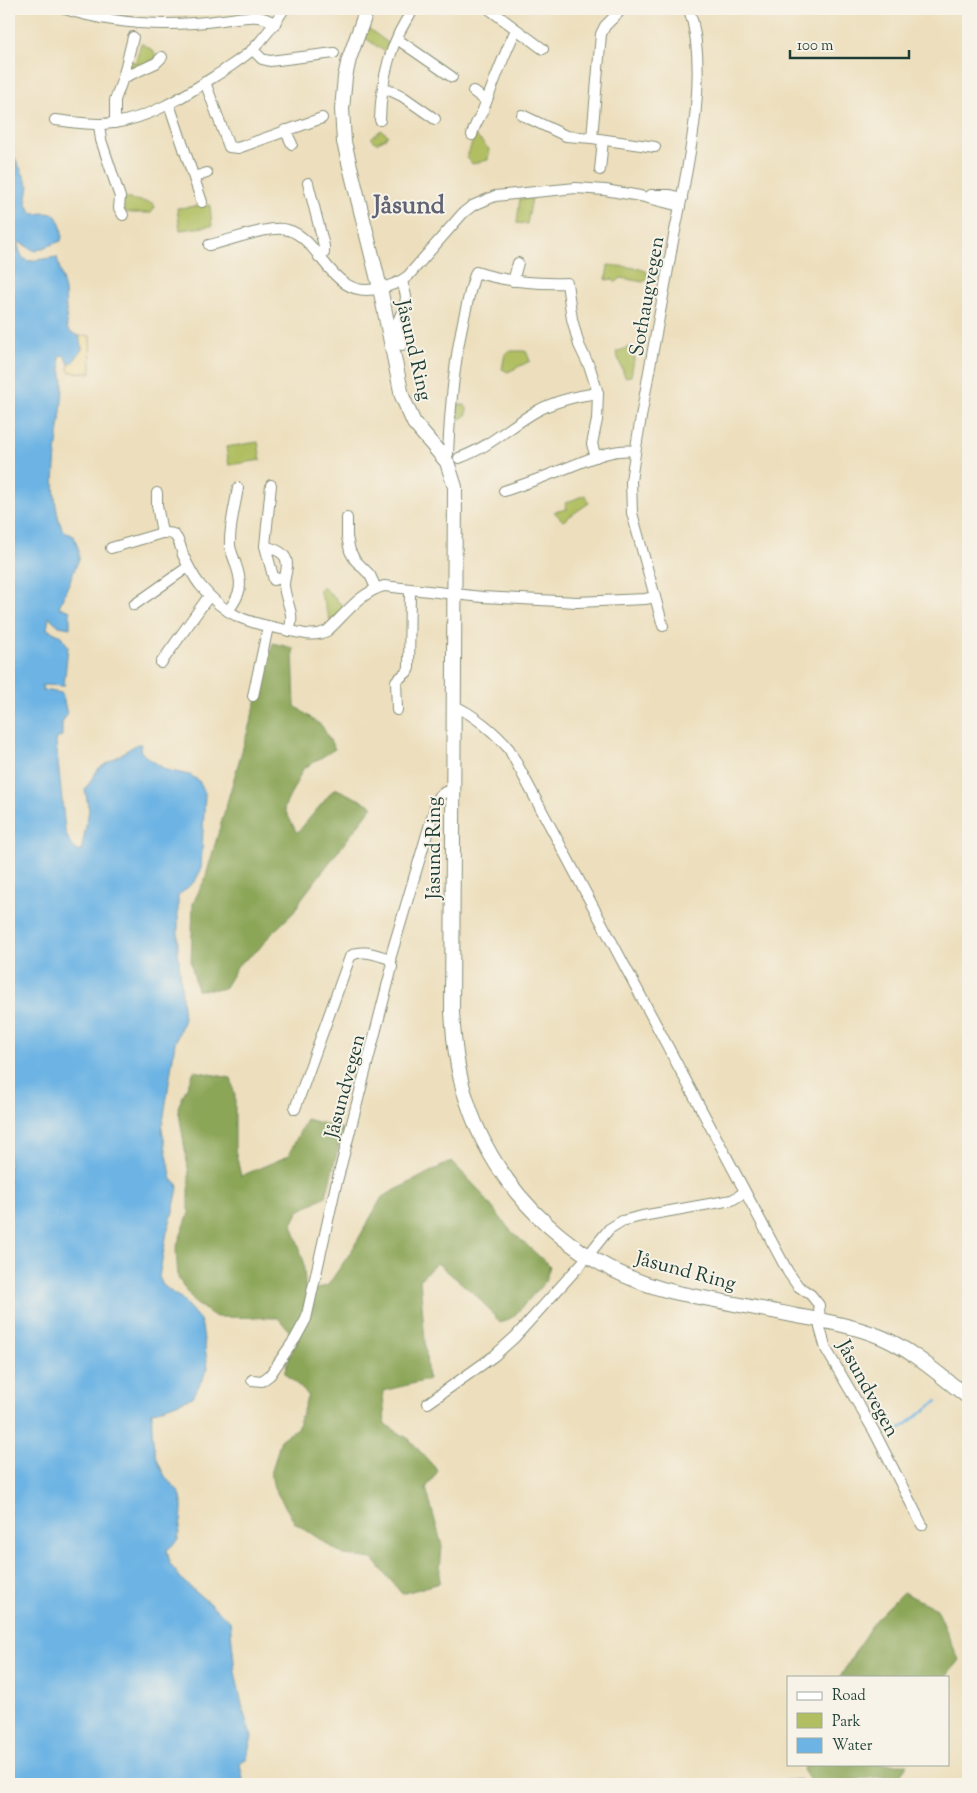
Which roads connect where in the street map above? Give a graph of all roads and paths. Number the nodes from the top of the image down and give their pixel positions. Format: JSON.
{"nodes":[{"id":1,"x":66,"y":9,"type":"edge"},
{"id":2,"x":284,"y":9,"type":"edge"},
{"id":3,"x":367,"y":9,"type":"edge"},
{"id":4,"x":414,"y":9,"type":"edge"},
{"id":5,"x":489,"y":9,"type":"edge"},
{"id":6,"x":622,"y":9,"type":"edge"},
{"id":7,"x":689,"y":9,"type":"edge"},
{"id":8,"x":79,"y":11,"type":"edge"},
{"id":9,"x":275,"y":24,"type":"junction"},
{"id":10,"x":516,"y":30,"type":"junction"},
{"id":11,"x":133,"y":37,"type":"dead end"},
{"id":12,"x":397,"y":39,"type":"junction"},
{"id":13,"x":543,"y":49,"type":"dead end"},
{"id":14,"x":252,"y":50,"type":"junction"},
{"id":15,"x":334,"y":52,"type":"dead end"},
{"id":16,"x":162,"y":57,"type":"dead end"},
{"id":17,"x":452,"y":77,"type":"dead end"},
{"id":18,"x":123,"y":78,"type":"junction"},
{"id":19,"x":205,"y":82,"type":"junction"},
{"id":20,"x":383,"y":87,"type":"junction"},
{"id":21,"x":473,"y":91,"type":"dead end"},
{"id":22,"x":486,"y":102,"type":"junction"},
{"id":23,"x":169,"y":104,"type":"junction"},
{"id":24,"x":522,"y":115,"type":"dead end"},
{"id":25,"x":322,"y":118,"type":"dead end"},
{"id":26,"x":435,"y":118,"type":"dead end"},
{"id":27,"x":55,"y":120,"type":"dead end"},
{"id":28,"x":380,"y":120,"type":"dead end"},
{"id":29,"x":115,"y":123,"type":"junction"},
{"id":30,"x":99,"y":125,"type":"junction"},
{"id":31,"x":285,"y":130,"type":"junction"},
{"id":32,"x":472,"y":135,"type":"dead end"},
{"id":33,"x":592,"y":138,"type":"junction"},
{"id":34,"x":603,"y":140,"type":"junction"},
{"id":35,"x":292,"y":144,"type":"dead end"},
{"id":36,"x":655,"y":148,"type":"dead end"},
{"id":37,"x":600,"y":170,"type":"dead end"},
{"id":38,"x":207,"y":173,"type":"dead end"},
{"id":39,"x":194,"y":177,"type":"junction"},
{"id":40,"x":308,"y":183,"type":"dead end"},
{"id":41,"x":202,"y":202,"type":"dead end"},
{"id":42,"x":681,"y":202,"type":"junction"},
{"id":43,"x":123,"y":215,"type":"dead end"},
{"id":44,"x":209,"y":245,"type":"dead end"},
{"id":45,"x":319,"y":257,"type":"junction"},
{"id":46,"x":518,"y":263,"type":"dead end"},
{"id":47,"x":402,"y":281,"type":"junction"},
{"id":48,"x":513,"y":281,"type":"junction"},
{"id":49,"x":380,"y":288,"type":"junction"},
{"id":50,"x":402,"y":345,"type":"dead end"},
{"id":51,"x":598,"y":393,"type":"junction"},
{"id":52,"x":635,"y":452,"type":"junction"},
{"id":53,"x":596,"y":457,"type":"junction"},
{"id":54,"x":444,"y":458,"type":"junction"},
{"id":55,"x":459,"y":458,"type":"dead end"},
{"id":56,"x":271,"y":485,"type":"dead end"},
{"id":57,"x":238,"y":488,"type":"dead end"},
{"id":58,"x":504,"y":491,"type":"dead end"},
{"id":59,"x":157,"y":493,"type":"dead end"},
{"id":60,"x":347,"y":518,"type":"dead end"},
{"id":61,"x":162,"y":533,"type":"junction"},
{"id":62,"x":265,"y":546,"type":"junction"},
{"id":63,"x":111,"y":548,"type":"dead end"},
{"id":64,"x":188,"y":567,"type":"junction"},
{"id":65,"x":285,"y":577,"type":"junction"},
{"id":66,"x":376,"y":588,"type":"junction"},
{"id":67,"x":410,"y":590,"type":"junction"},
{"id":68,"x":654,"y":592,"type":"junction"},
{"id":69,"x":455,"y":594,"type":"junction"},
{"id":70,"x":209,"y":596,"type":"junction"},
{"id":71,"x":134,"y":605,"type":"dead end"},
{"id":72,"x":228,"y":611,"type":"junction"},
{"id":73,"x":664,"y":626,"type":"dead end"},
{"id":74,"x":268,"y":627,"type":"junction"},
{"id":75,"x":289,"y":631,"type":"junction"},
{"id":76,"x":161,"y":663,"type":"dead end"},
{"id":77,"x":253,"y":696,"type":"dead end"},
{"id":78,"x":454,"y":706,"type":"junction"},
{"id":79,"x":397,"y":710,"type":"dead end"},
{"id":80,"x":454,"y":792,"type":"junction"},
{"id":81,"x":390,"y":959,"type":"junction"},
{"id":82,"x":295,"y":1109,"type":"dead end"},
{"id":83,"x":745,"y":1192,"type":"junction"},
{"id":84,"x":587,"y":1256,"type":"junction"},
{"id":85,"x":819,"y":1320,"type":"junction"},
{"id":86,"x":252,"y":1380,"type":"dead end"},
{"id":87,"x":968,"y":1397,"type":"edge"},
{"id":88,"x":428,"y":1403,"type":"dead end"},
{"id":89,"x":922,"y":1525,"type":"dead end"}],
"edges":[{"from":1,"to":8,"type":"street"},
{"from":2,"to":9,"type":"street"},
{"from":3,"to":49,"type":"main road","name":"Jåsund Ring"},
{"from":4,"to":12,"type":"street"},
{"from":5,"to":10,"type":"street"},
{"from":6,"to":33,"type":"street"},
{"from":7,"to":42,"type":"street","name":"Sothaugvegen"},
{"from":8,"to":9,"type":"street"},
{"from":9,"to":14,"type":"street"},
{"from":10,"to":13,"type":"street"},
{"from":10,"to":22,"type":"street"},
{"from":11,"to":18,"type":"street"},
{"from":12,"to":17,"type":"street"},
{"from":12,"to":20,"type":"street"},
{"from":14,"to":15,"type":"street"},
{"from":14,"to":19,"type":"street"},
{"from":16,"to":18,"type":"street"},
{"from":18,"to":29,"type":"street"},
{"from":19,"to":23,"type":"street"},
{"from":19,"to":31,"type":"street"},
{"from":20,"to":26,"type":"street"},
{"from":20,"to":28,"type":"street"},
{"from":21,"to":22,"type":"street"},
{"from":22,"to":32,"type":"street"},
{"from":23,"to":29,"type":"street"},
{"from":23,"to":39,"type":"street"},
{"from":24,"to":33,"type":"street"},
{"from":25,"to":31,"type":"street"},
{"from":27,"to":30,"type":"street"},
{"from":29,"to":30,"type":"street"},
{"from":30,"to":43,"type":"street"},
{"from":31,"to":35,"type":"street"},
{"from":33,"to":34,"type":"street"},
{"from":34,"to":36,"type":"street"},
{"from":34,"to":37,"type":"street"},
{"from":38,"to":39,"type":"street"},
{"from":39,"to":41,"type":"street"},
{"from":40,"to":45,"type":"street"},
{"from":42,"to":47,"type":"street"},
{"from":42,"to":52,"type":"street","name":"Sothaugvegen"},
{"from":44,"to":45,"type":"street"},
{"from":45,"to":49,"type":"street"},
{"from":46,"to":48,"type":"street"},
{"from":47,"to":49,"type":"street"},
{"from":47,"to":50,"type":"street"},
{"from":48,"to":51,"type":"street"},
{"from":48,"to":54,"type":"street"},
{"from":49,"to":54,"type":"main road","name":"Jåsund Ring"},
{"from":51,"to":53,"type":"street"},
{"from":51,"to":55,"type":"street"},
{"from":52,"to":53,"type":"street"},
{"from":52,"to":68,"type":"street","name":"Sothaugvegen"},
{"from":53,"to":58,"type":"street"},
{"from":54,"to":69,"type":"main road","name":"Jåsund Ring"},
{"from":56,"to":62,"type":"street"},
{"from":57,"to":72,"type":"street"},
{"from":59,"to":61,"type":"street"},
{"from":60,"to":66,"type":"street"},
{"from":61,"to":63,"type":"street"},
{"from":61,"to":64,"type":"street"},
{"from":62,"to":65,"type":"street"},
{"from":62,"to":65,"type":"street"},
{"from":64,"to":70,"type":"street"},
{"from":64,"to":71,"type":"street"},
{"from":65,"to":75,"type":"street"},
{"from":66,"to":67,"type":"street"},
{"from":66,"to":75,"type":"street"},
{"from":67,"to":69,"type":"street"},
{"from":67,"to":79,"type":"street"},
{"from":68,"to":69,"type":"street"},
{"from":68,"to":73,"type":"street","name":"Sothaugvegen"},
{"from":69,"to":78,"type":"main road","name":"Jåsund Ring"},
{"from":70,"to":72,"type":"street"},
{"from":70,"to":76,"type":"street"},
{"from":72,"to":74,"type":"street"},
{"from":74,"to":75,"type":"street"},
{"from":74,"to":77,"type":"street"},
{"from":78,"to":80,"type":"main road","name":"Jåsund Ring"},
{"from":78,"to":83,"type":"street","name":"Jåsundvegen"},
{"from":80,"to":81,"type":"street","name":"Jåsundvegen"},
{"from":80,"to":84,"type":"main road","name":"Jåsund Ring"},
{"from":81,"to":82,"type":"street"},
{"from":81,"to":86,"type":"street","name":"Jåsundvegen"},
{"from":83,"to":84,"type":"street"},
{"from":83,"to":85,"type":"street","name":"Jåsundvegen"},
{"from":84,"to":85,"type":"main road","name":"Jåsund Ring"},
{"from":84,"to":88,"type":"street"},
{"from":85,"to":87,"type":"main road","name":"Jåsund Ring"},
{"from":85,"to":89,"type":"street","name":"Jåsundvegen"}]}
